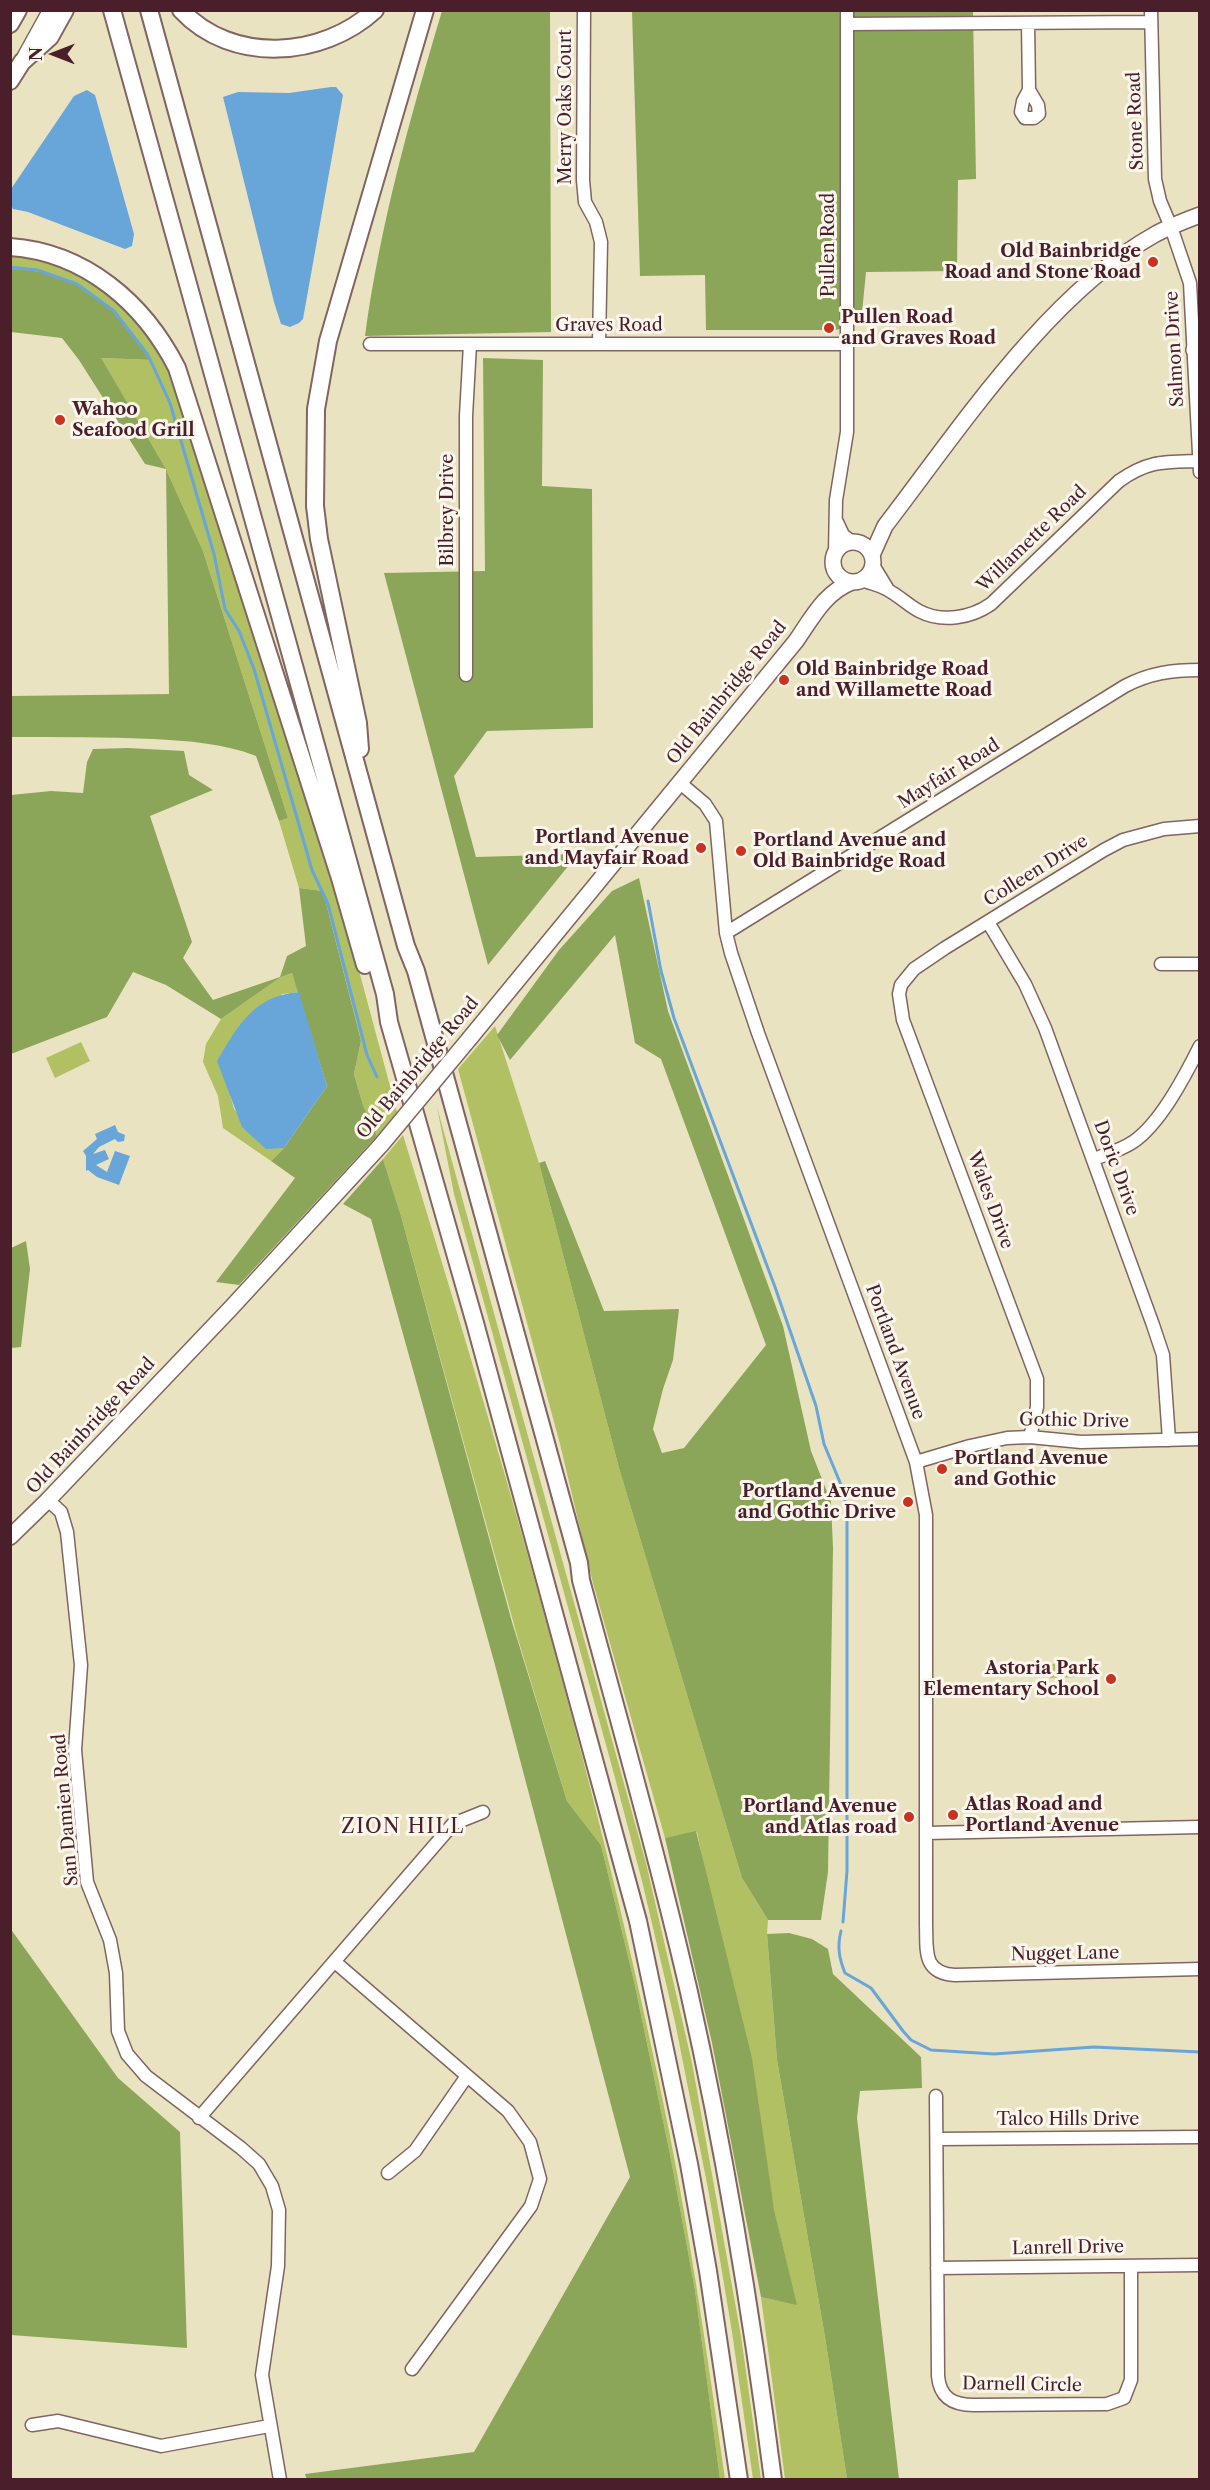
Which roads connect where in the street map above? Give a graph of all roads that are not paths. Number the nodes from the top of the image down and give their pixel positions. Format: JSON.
{"nodes":[{"id":1,"x":18,"y":10,"type":"edge"},
{"id":2,"x":51,"y":10,"type":"edge"},
{"id":3,"x":65,"y":10,"type":"edge"},
{"id":4,"x":112,"y":10,"type":"edge"},
{"id":5,"x":149,"y":10,"type":"edge"},
{"id":6,"x":181,"y":10,"type":"edge"},
{"id":7,"x":375,"y":10,"type":"edge"},
{"id":8,"x":425,"y":10,"type":"edge"},
{"id":9,"x":584,"y":10,"type":"edge"},
{"id":10,"x":847,"y":10,"type":"edge"},
{"id":11,"x":1151,"y":16,"type":"edge"},
{"id":12,"x":1028,"y":23,"type":"junction"},
{"id":13,"x":10,"y":24,"type":"edge"},
{"id":14,"x":847,"y":24,"type":"junction"},
{"id":15,"x":22,"y":62,"type":"junction"},
{"id":16,"x":10,"y":81,"type":"edge"},
{"id":17,"x":1029,"y":90,"type":"dead end"},
{"id":18,"x":1200,"y":215,"type":"edge"},
{"id":19,"x":1171,"y":227,"type":"junction"},
{"id":20,"x":10,"y":247,"type":"edge"},
{"id":21,"x":1200,"y":332,"type":"edge"},
{"id":22,"x":370,"y":344,"type":"dead end"},
{"id":23,"x":470,"y":344,"type":"junction"},
{"id":24,"x":599,"y":344,"type":"junction"},
{"id":25,"x":847,"y":344,"type":"junction"},
{"id":26,"x":1194,"y":350,"type":"junction"},
{"id":27,"x":1199,"y":461,"type":"edge"},
{"id":28,"x":1200,"y":472,"type":"edge"},
{"id":29,"x":835,"y":515,"type":"junction"},
{"id":30,"x":885,"y":526,"type":"junction"},
{"id":31,"x":855,"y":542,"type":"junction"},
{"id":32,"x":835,"y":553,"type":"junction"},
{"id":33,"x":872,"y":560,"type":"junction"},
{"id":34,"x":836,"y":572,"type":"junction"},
{"id":35,"x":856,"y":581,"type":"junction"},
{"id":36,"x":888,"y":589,"type":"junction"},
{"id":37,"x":826,"y":598,"type":"junction"},
{"id":38,"x":1200,"y":670,"type":"edge"},
{"id":39,"x":466,"y":675,"type":"dead end"},
{"id":40,"x":361,"y":780,"type":"junction"},
{"id":41,"x":679,"y":782,"type":"junction"},
{"id":42,"x":1200,"y":826,"type":"edge"},
{"id":43,"x":988,"y":922,"type":"junction"},
{"id":44,"x":726,"y":933,"type":"junction"},
{"id":45,"x":1161,"y":964,"type":"dead end"},
{"id":46,"x":1200,"y":964,"type":"edge"},
{"id":47,"x":905,"y":978,"type":"joint"},
{"id":48,"x":389,"y":1022,"type":"junction"},
{"id":49,"x":1200,"y":1047,"type":"edge"},
{"id":50,"x":1094,"y":1159,"type":"junction"},
{"id":51,"x":1030,"y":1437,"type":"junction"},
{"id":52,"x":1200,"y":1439,"type":"edge"},
{"id":53,"x":1169,"y":1440,"type":"junction"},
{"id":54,"x":916,"y":1462,"type":"junction"},
{"id":55,"x":48,"y":1500,"type":"junction"},
{"id":56,"x":10,"y":1537,"type":"edge"},
{"id":57,"x":483,"y":1812,"type":"dead end"},
{"id":58,"x":1200,"y":1827,"type":"edge"},
{"id":59,"x":926,"y":1833,"type":"junction"},
{"id":60,"x":335,"y":1962,"type":"junction"},
{"id":61,"x":933,"y":1969,"type":"joint"},
{"id":62,"x":1200,"y":1969,"type":"edge"},
{"id":63,"x":467,"y":2076,"type":"junction"},
{"id":64,"x":936,"y":2096,"type":"dead end"},
{"id":65,"x":199,"y":2118,"type":"junction"},
{"id":66,"x":1200,"y":2137,"type":"edge"},
{"id":67,"x":936,"y":2139,"type":"junction"},
{"id":68,"x":388,"y":2173,"type":"dead end"},
{"id":69,"x":1200,"y":2265,"type":"edge"},
{"id":70,"x":1131,"y":2266,"type":"junction"},
{"id":71,"x":937,"y":2268,"type":"junction"},
{"id":72,"x":412,"y":2368,"type":"dead end"},
{"id":73,"x":32,"y":2425,"type":"dead end"},
{"id":74,"x":269,"y":2426,"type":"junction"},
{"id":75,"x":280,"y":2480,"type":"edge"},
{"id":76,"x":739,"y":2480,"type":"edge"},
{"id":77,"x":773,"y":2480,"type":"edge"}],
"edges":[{"from":1,"to":13,"type":"highway"},
{"from":2,"to":15,"type":"main road"},
{"from":3,"to":15,"type":"highway"},
{"from":4,"to":48,"type":"highway"},
{"from":5,"to":40,"type":"highway"},
{"from":6,"to":7,"type":"highway"},
{"from":8,"to":40,"type":"highway"},
{"from":9,"to":24,"type":"street","name":"Merry Oaks Court"},
{"from":10,"to":14,"type":"street","name":"Pullen Road"},
{"from":11,"to":12,"type":"street"},
{"from":11,"to":19,"type":"street","name":"Stone Road"},
{"from":12,"to":14,"type":"street"},
{"from":12,"to":17,"type":"street"},
{"from":14,"to":25,"type":"street","name":"Pullen Road"},
{"from":15,"to":16,"type":"highway"},
{"from":18,"to":19,"type":"main road"},
{"from":19,"to":26,"type":"street","name":"Salmon Drive"},
{"from":19,"to":30,"type":"main road"},
{"from":20,"to":48,"type":"highway"},
{"from":21,"to":26,"type":"main road"},
{"from":22,"to":23,"type":"street","name":"Graves Road"},
{"from":23,"to":24,"type":"street","name":"Graves Road"},
{"from":23,"to":39,"type":"street","name":"Bilbrey Drive"},
{"from":24,"to":25,"type":"street","name":"Graves Road"},
{"from":25,"to":29,"type":"street","name":"Pullen Road"},
{"from":26,"to":27,"type":"street","name":"Salmon Drive"},
{"from":27,"to":28,"type":"street","name":"Salmon Drive"},
{"from":27,"to":36,"type":"street","name":"Willamette Road"},
{"from":29,"to":31,"type":"street"},
{"from":29,"to":32,"type":"street","name":"Pullen Road"},
{"from":30,"to":31,"type":"main road"},
{"from":30,"to":33,"type":"main road"},
{"from":31,"to":32,"type":"main road"},
{"from":31,"to":33,"type":"main road"},
{"from":32,"to":34,"type":"main road"},
{"from":33,"to":35,"type":"main road"},
{"from":33,"to":36,"type":"street","name":"Willamette Road"},
{"from":34,"to":35,"type":"main road"},
{"from":34,"to":37,"type":"main road","name":"Old Bainbridge Road"},
{"from":35,"to":36,"type":"street","name":"Willamette Road"},
{"from":35,"to":37,"type":"main road","name":"Old Bainbridge Road"},
{"from":37,"to":41,"type":"main road","name":"Old Bainbridge Road"},
{"from":38,"to":44,"type":"street","name":"Mayfair Road"},
{"from":40,"to":77,"type":"highway"},
{"from":41,"to":44,"type":"street","name":"Portland Avenue"},
{"from":41,"to":55,"type":"main road","name":"Old Bainbridge Road","bridge":true},
{"from":42,"to":43,"type":"street","name":"Colleen Drive"},
{"from":43,"to":47,"type":"street","name":"Colleen Drive"},
{"from":43,"to":50,"type":"street","name":"Doric Drive"},
{"from":44,"to":54,"type":"street","name":"Portland Avenue"},
{"from":45,"to":46,"type":"street"},
{"from":47,"to":51,"type":"street","name":"Wales Drive"},
{"from":48,"to":76,"type":"highway"},
{"from":49,"to":50,"type":"street"},
{"from":50,"to":53,"type":"street","name":"Doric Drive"},
{"from":51,"to":53,"type":"street","name":"Gothic Drive"},
{"from":51,"to":54,"type":"street","name":"Gothic Drive"},
{"from":52,"to":53,"type":"street","name":"Gothic Drive"},
{"from":54,"to":59,"type":"street","name":"Portland Avenue"},
{"from":55,"to":56,"type":"main road","name":"Old Bainbridge Road"},
{"from":55,"to":65,"type":"street","name":"San Damien Road"},
{"from":57,"to":60,"type":"street"},
{"from":58,"to":59,"type":"street"},
{"from":59,"to":61,"type":"street","name":"Portland Avenue"},
{"from":60,"to":63,"type":"street"},
{"from":60,"to":65,"type":"street"},
{"from":61,"to":62,"type":"street","name":"Nugget Lane"},
{"from":63,"to":68,"type":"street"},
{"from":63,"to":72,"type":"street"},
{"from":64,"to":67,"type":"street","name":"Darnell Circle"},
{"from":65,"to":74,"type":"street","name":"San Damien Road"},
{"from":66,"to":67,"type":"street","name":"Talco Hills Drive"},
{"from":67,"to":71,"type":"street","name":"Darnell Circle"},
{"from":69,"to":70,"type":"street","name":"Lanrell Drive"},
{"from":70,"to":71,"type":"street","name":"Lanrell Drive"},
{"from":70,"to":71,"type":"street","name":"Darnell Circle"},
{"from":73,"to":74,"type":"street"},
{"from":74,"to":75,"type":"street","name":"San Damien Road"}]}
